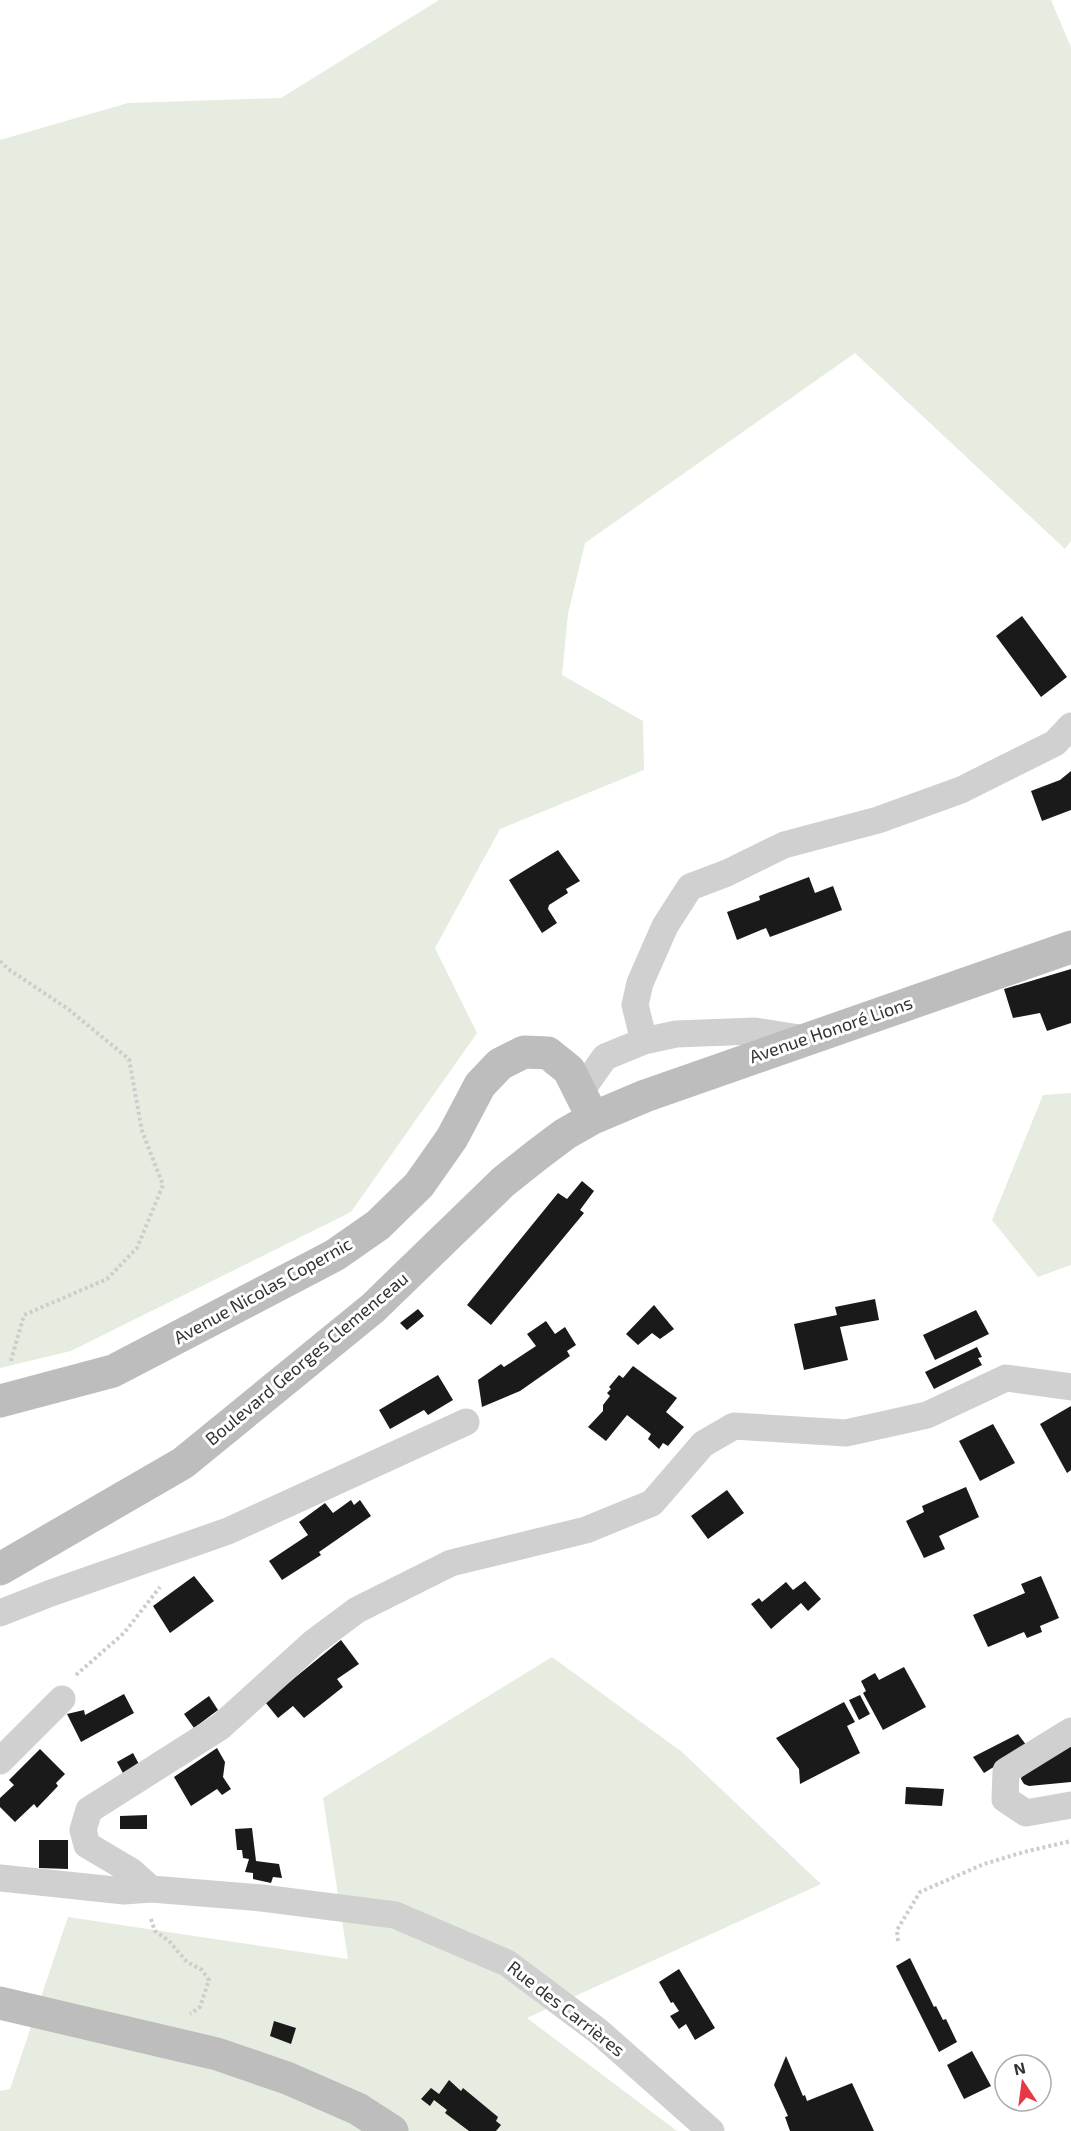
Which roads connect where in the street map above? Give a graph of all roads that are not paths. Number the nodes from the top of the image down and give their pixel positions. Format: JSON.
{"nodes":[{"id":1,"x":1071,"y":726,"type":"edge"},
{"id":2,"x":1071,"y":947,"type":"edge"},
{"id":3,"x":806,"y":1039,"type":"junction"},
{"id":4,"x":644,"y":1041,"type":"junction"},
{"id":5,"x":587,"y":1104,"type":"junction"},
{"id":6,"x":1071,"y":1387,"type":"edge"},
{"id":7,"x":0,"y":1401,"type":"edge"},
{"id":8,"x":466,"y":1422,"type":"dead end"},
{"id":9,"x":0,"y":1569,"type":"edge"},
{"id":10,"x":0,"y":1613,"type":"edge"},
{"id":11,"x":62,"y":1699,"type":"road end"},
{"id":12,"x":1071,"y":1731,"type":"edge"},
{"id":13,"x":0,"y":1761,"type":"edge"},
{"id":14,"x":1071,"y":1805,"type":"edge"},
{"id":15,"x":0,"y":1878,"type":"edge"},
{"id":16,"x":152,"y":1889,"type":"junction"},
{"id":17,"x":0,"y":2003,"type":"edge"},
{"id":18,"x":392,"y":2131,"type":"edge"},
{"id":19,"x":711,"y":2131,"type":"edge"}],
"edges":[{"from":1,"to":4,"type":"street"},
{"from":2,"to":3,"type":"main road","name":"Avenue Honoré Lions"},
{"from":3,"to":4,"type":"street"},
{"from":3,"to":5,"type":"main road","name":"Avenue Honoré Lions"},
{"from":4,"to":5,"type":"street"},
{"from":5,"to":7,"type":"main road","name":"Avenue Nicolas Copernic"},
{"from":5,"to":9,"type":"main road","name":"Boulevard Georges Clemenceau"},
{"from":6,"to":16,"type":"street"},
{"from":8,"to":10,"type":"street"},
{"from":11,"to":13,"type":"street"},
{"from":12,"to":14,"type":"street"},
{"from":15,"to":16,"type":"street","name":"Rue des Carrières"},
{"from":16,"to":19,"type":"street","name":"Rue des Carrières"},
{"from":17,"to":18,"type":"main road"}]}
